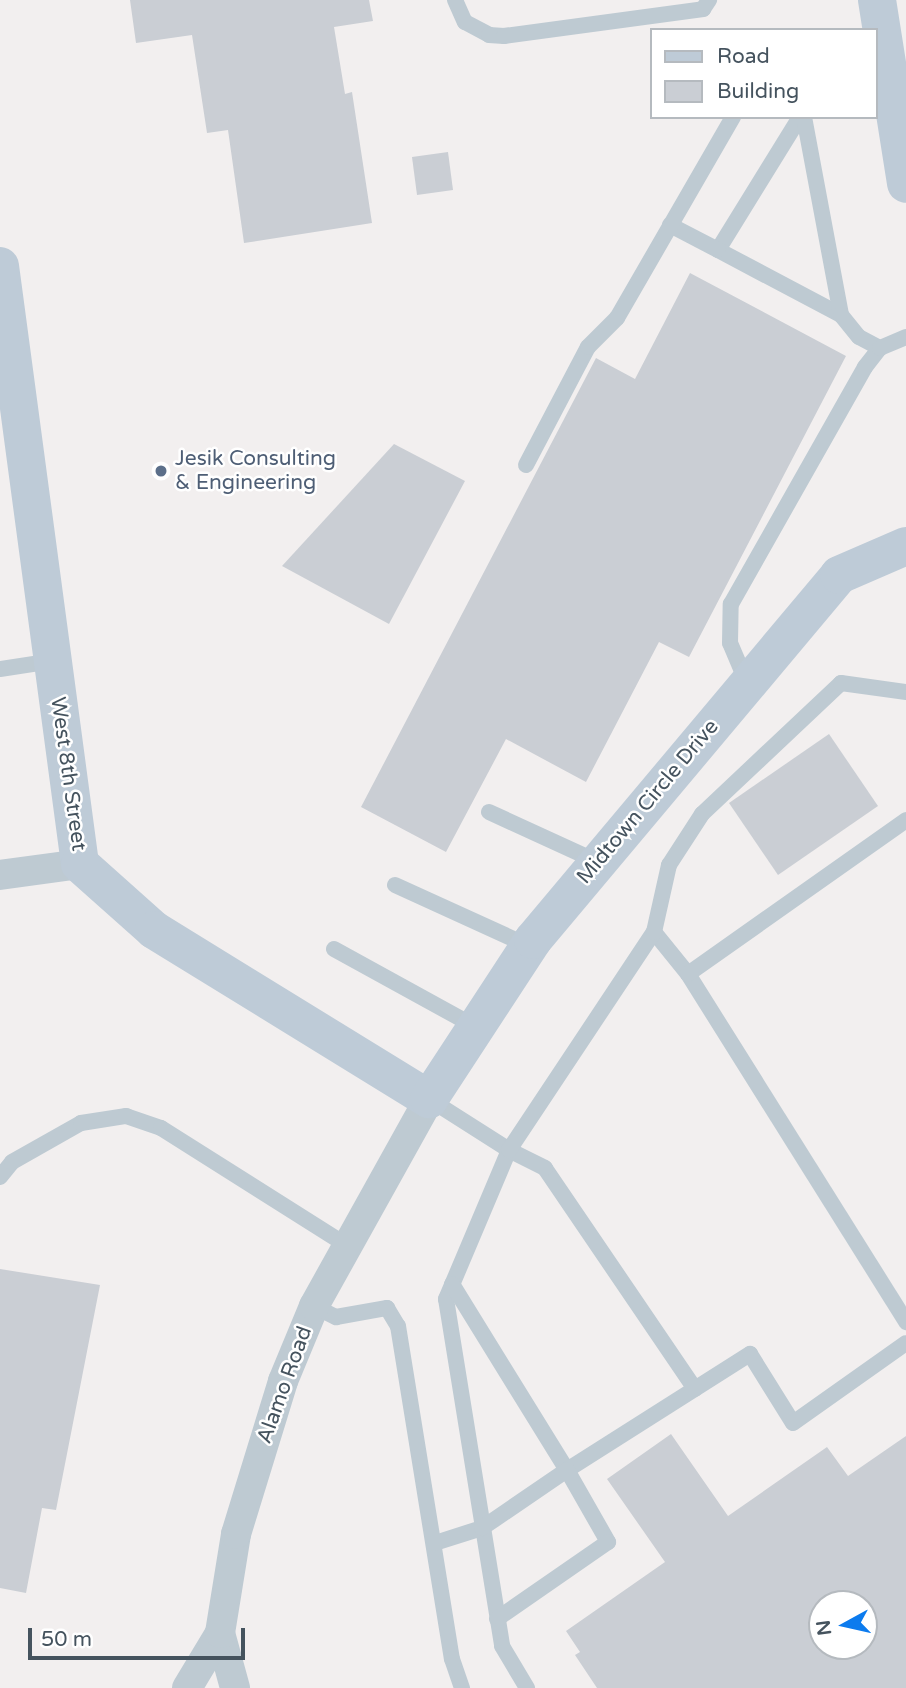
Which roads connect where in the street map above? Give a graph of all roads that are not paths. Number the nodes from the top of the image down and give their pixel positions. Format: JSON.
{"nodes":[{"id":1,"x":456,"y":0,"type":"edge"},
{"id":2,"x":709,"y":0,"type":"edge"},
{"id":3,"x":877,"y":0,"type":"edge"},
{"id":4,"x":880,"y":41,"type":"edge"},
{"id":5,"x":732,"y":119,"type":"edge"},
{"id":6,"x":801,"y":119,"type":"edge"},
{"id":7,"x":802,"y":119,"type":"edge"},
{"id":8,"x":901,"y":121,"type":"edge"},
{"id":9,"x":906,"y":184,"type":"edge"},
{"id":10,"x":670,"y":225,"type":"junction"},
{"id":11,"x":718,"y":250,"type":"junction"},
{"id":12,"x":2,"y":290,"type":"edge"},
{"id":13,"x":841,"y":315,"type":"junction"},
{"id":14,"x":906,"y":337,"type":"edge"},
{"id":15,"x":880,"y":348,"type":"junction"},
{"id":16,"x":526,"y":465,"type":"dead end"},
{"id":17,"x":906,"y":546,"type":"edge"},
{"id":18,"x":53,"y":661,"type":"junction"},
{"id":19,"x":0,"y":669,"type":"edge"},
{"id":20,"x":747,"y":684,"type":"junction"},
{"id":21,"x":906,"y":692,"type":"edge"},
{"id":22,"x":489,"y":812,"type":"dead end"},
{"id":23,"x":906,"y":820,"type":"edge"},
{"id":24,"x":598,"y":862,"type":"junction"},
{"id":25,"x":80,"y":864,"type":"junction"},
{"id":26,"x":0,"y":875,"type":"edge"},
{"id":27,"x":395,"y":885,"type":"dead end"},
{"id":28,"x":654,"y":932,"type":"junction"},
{"id":29,"x":529,"y":946,"type":"junction"},
{"id":30,"x":334,"y":948,"type":"dead end"},
{"id":31,"x":688,"y":974,"type":"junction"},
{"id":32,"x":476,"y":1027,"type":"junction"},
{"id":33,"x":429,"y":1099,"type":"junction"},
{"id":34,"x":509,"y":1150,"type":"junction"},
{"id":35,"x":0,"y":1177,"type":"edge"},
{"id":36,"x":348,"y":1246,"type":"junction"},
{"id":37,"x":452,"y":1284,"type":"junction"},
{"id":38,"x":314,"y":1306,"type":"junction"},
{"id":39,"x":906,"y":1322,"type":"edge"},
{"id":40,"x":906,"y":1343,"type":"edge"},
{"id":41,"x":695,"y":1390,"type":"junction"},
{"id":42,"x":567,"y":1470,"type":"junction"},
{"id":43,"x":482,"y":1528,"type":"junction"},
{"id":44,"x":435,"y":1543,"type":"junction"},
{"id":45,"x":497,"y":1619,"type":"junction"},
{"id":46,"x":220,"y":1633,"type":"junction"},
{"id":47,"x":187,"y":1688,"type":"edge"},
{"id":48,"x":235,"y":1688,"type":"edge"},
{"id":49,"x":463,"y":1688,"type":"edge"},
{"id":50,"x":527,"y":1688,"type":"edge"}],
"edges":[{"from":1,"to":2,"type":"lane"},
{"from":3,"to":4,"type":"street"},
{"from":4,"to":8,"type":"street"},
{"from":5,"to":10,"type":"lane"},
{"from":6,"to":11,"type":"lane"},
{"from":7,"to":13,"type":"lane"},
{"from":8,"to":9,"type":"street"},
{"from":10,"to":11,"type":"lane"},
{"from":10,"to":16,"type":"lane"},
{"from":11,"to":13,"type":"lane"},
{"from":12,"to":18,"type":"street","name":"West 8th Street"},
{"from":13,"to":15,"type":"lane"},
{"from":14,"to":15,"type":"lane"},
{"from":15,"to":20,"type":"lane"},
{"from":17,"to":20,"type":"street","name":"Midtown Circle Drive"},
{"from":18,"to":19,"type":"lane"},
{"from":18,"to":25,"type":"street","name":"West 8th Street"},
{"from":20,"to":24,"type":"street","name":"Midtown Circle Drive"},
{"from":21,"to":28,"type":"lane"},
{"from":22,"to":24,"type":"lane"},
{"from":23,"to":31,"type":"lane"},
{"from":24,"to":29,"type":"street","name":"Midtown Circle Drive"},
{"from":25,"to":26,"type":"street"},
{"from":25,"to":33,"type":"street","name":"West 8th Street"},
{"from":27,"to":29,"type":"lane"},
{"from":28,"to":31,"type":"lane"},
{"from":28,"to":34,"type":"lane"},
{"from":29,"to":32,"type":"street","name":"Midtown Circle Drive"},
{"from":30,"to":32,"type":"lane"},
{"from":31,"to":39,"type":"lane"},
{"from":32,"to":33,"type":"street","name":"Midtown Circle Drive"},
{"from":33,"to":34,"type":"lane"},
{"from":33,"to":36,"type":"street","name":"Alamo Road"},
{"from":34,"to":37,"type":"lane"},
{"from":34,"to":41,"type":"lane"},
{"from":35,"to":36,"type":"lane"},
{"from":36,"to":38,"type":"street","name":"Alamo Road"},
{"from":37,"to":42,"type":"lane"},
{"from":37,"to":43,"type":"lane"},
{"from":38,"to":44,"type":"lane"},
{"from":38,"to":46,"type":"street","name":"Alamo Road"},
{"from":40,"to":41,"type":"lane"},
{"from":41,"to":42,"type":"lane"},
{"from":42,"to":43,"type":"lane"},
{"from":42,"to":45,"type":"lane"},
{"from":43,"to":44,"type":"lane"},
{"from":43,"to":45,"type":"lane"},
{"from":44,"to":49,"type":"lane"},
{"from":45,"to":50,"type":"lane"},
{"from":46,"to":47,"type":"street","name":"Alamo Road"},
{"from":46,"to":48,"type":"street"}]}
